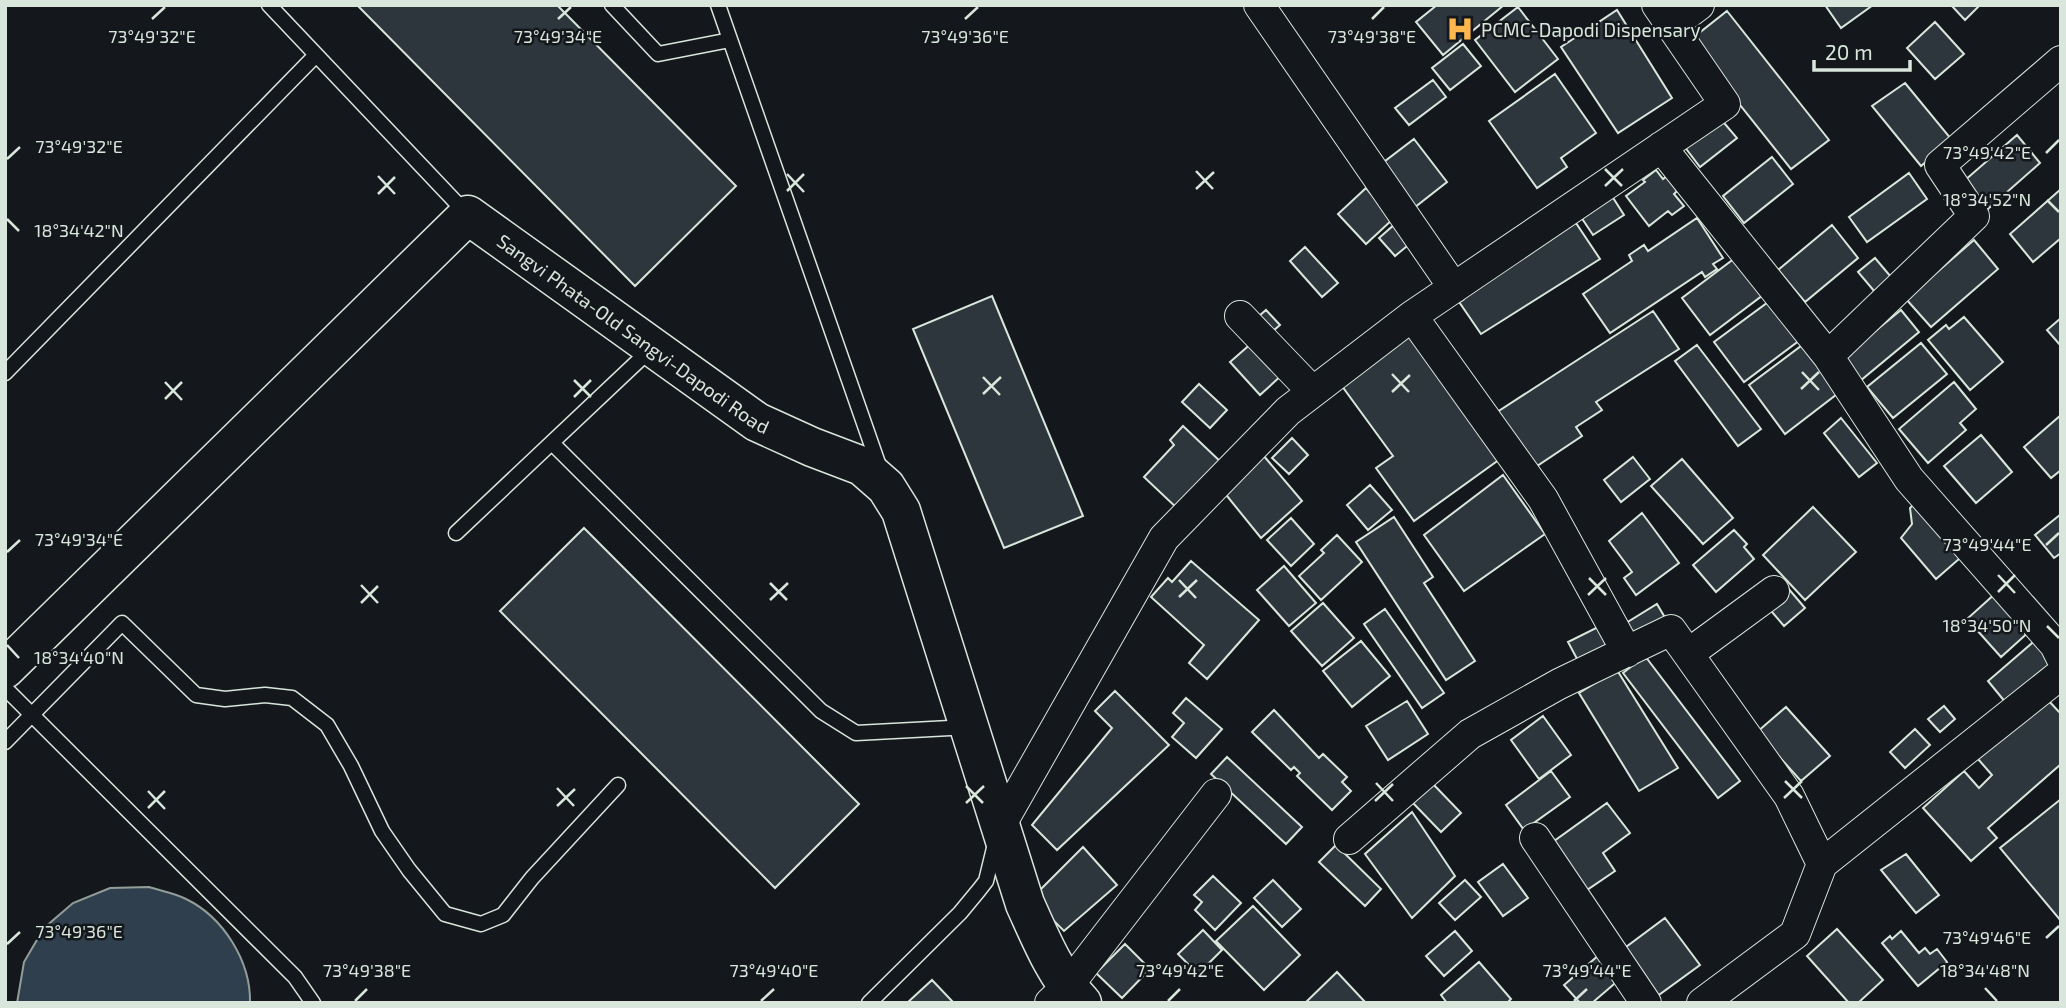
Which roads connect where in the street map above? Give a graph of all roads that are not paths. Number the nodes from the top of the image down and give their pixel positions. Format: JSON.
{"nodes":[{"id":1,"x":269,"y":5,"type":"edge"},
{"id":2,"x":612,"y":5,"type":"edge"},
{"id":3,"x":718,"y":5,"type":"edge"},
{"id":4,"x":1259,"y":5,"type":"edge"},
{"id":5,"x":1699,"y":5,"type":"edge"},
{"id":6,"x":1664,"y":16,"type":"edge"},
{"id":7,"x":730,"y":40,"type":"junction"},
{"id":8,"x":316,"y":55,"type":"junction"},
{"id":9,"x":2061,"y":61,"type":"edge"},
{"id":10,"x":1661,"y":147,"type":"junction"},
{"id":11,"x":468,"y":215,"type":"junction"},
{"id":12,"x":1454,"y":288,"type":"junction"},
{"id":13,"x":1240,"y":316,"type":"dead end"},
{"id":14,"x":1412,"y":316,"type":"junction"},
{"id":15,"x":653,"y":347,"type":"junction"},
{"id":16,"x":1828,"y":356,"type":"junction"},
{"id":17,"x":5,"y":373,"type":"edge"},
{"id":18,"x":1313,"y":392,"type":"junction"},
{"id":19,"x":552,"y":443,"type":"junction"},
{"id":20,"x":887,"y":487,"type":"junction"},
{"id":21,"x":456,"y":534,"type":"dead end"},
{"id":22,"x":1774,"y":592,"type":"dead end"},
{"id":23,"x":1627,"y":652,"type":"junction"},
{"id":24,"x":1688,"y":654,"type":"junction"},
{"id":25,"x":2061,"y":657,"type":"edge"},
{"id":26,"x":5,"y":669,"type":"edge"},
{"id":27,"x":2061,"y":674,"type":"edge"},
{"id":28,"x":5,"y":688,"type":"edge"},
{"id":29,"x":33,"y":715,"type":"junction"},
{"id":30,"x":969,"y":727,"type":"junction"},
{"id":31,"x":5,"y":742,"type":"edge"},
{"id":32,"x":618,"y":785,"type":"dead end"},
{"id":33,"x":1216,"y":794,"type":"dead end"},
{"id":34,"x":1000,"y":826,"type":"junction"},
{"id":35,"x":1535,"y":838,"type":"dead end"},
{"id":36,"x":1349,"y":839,"type":"dead end"},
{"id":37,"x":1822,"y":864,"type":"junction"},
{"id":38,"x":1066,"y":998,"type":"edge"},
{"id":39,"x":313,"y":1003,"type":"edge"},
{"id":40,"x":869,"y":1003,"type":"edge"},
{"id":41,"x":1646,"y":1003,"type":"edge"},
{"id":42,"x":1702,"y":1003,"type":"edge"}],
"edges":[{"from":1,"to":8,"type":"lane"},
{"from":2,"to":7,"type":"lane"},
{"from":3,"to":7,"type":"lane"},
{"from":4,"to":12,"type":"street"},
{"from":5,"to":6,"type":"street"},
{"from":6,"to":10,"type":"street"},
{"from":7,"to":20,"type":"lane"},
{"from":8,"to":11,"type":"lane"},
{"from":8,"to":17,"type":"lane"},
{"from":9,"to":16,"type":"street"},
{"from":10,"to":12,"type":"street"},
{"from":10,"to":16,"type":"street"},
{"from":11,"to":15,"type":"main road","name":"Sangvi Phata-Old Sangvi-Dapodi Road"},
{"from":11,"to":26,"type":"main road"},
{"from":12,"to":14,"type":"street"},
{"from":13,"to":18,"type":"street"},
{"from":14,"to":18,"type":"street"},
{"from":14,"to":23,"type":"street"},
{"from":15,"to":19,"type":"lane"},
{"from":15,"to":20,"type":"main road","name":"Sangvi Phata-Old Sangvi-Dapodi Road"},
{"from":16,"to":25,"type":"street"},
{"from":18,"to":34,"type":"street"},
{"from":19,"to":21,"type":"lane"},
{"from":19,"to":30,"type":"lane"},
{"from":20,"to":30,"type":"main road","name":"Sangvi Phata-Old Sangvi-Dapodi Road"},
{"from":22,"to":24,"type":"street"},
{"from":23,"to":24,"type":"street"},
{"from":23,"to":36,"type":"street"},
{"from":24,"to":37,"type":"street"},
{"from":27,"to":37,"type":"street"},
{"from":28,"to":29,"type":"lane"},
{"from":29,"to":31,"type":"lane"},
{"from":29,"to":32,"type":"lane"},
{"from":29,"to":39,"type":"lane"},
{"from":30,"to":34,"type":"main road","name":"Sangvi Phata-Old Sangvi-Dapodi Road"},
{"from":33,"to":38,"type":"street"},
{"from":34,"to":38,"type":"main road","name":"Sangvi Phata-Old Sangvi-Dapodi Road"},
{"from":34,"to":40,"type":"lane"},
{"from":35,"to":41,"type":"street"},
{"from":37,"to":42,"type":"street"}]}
